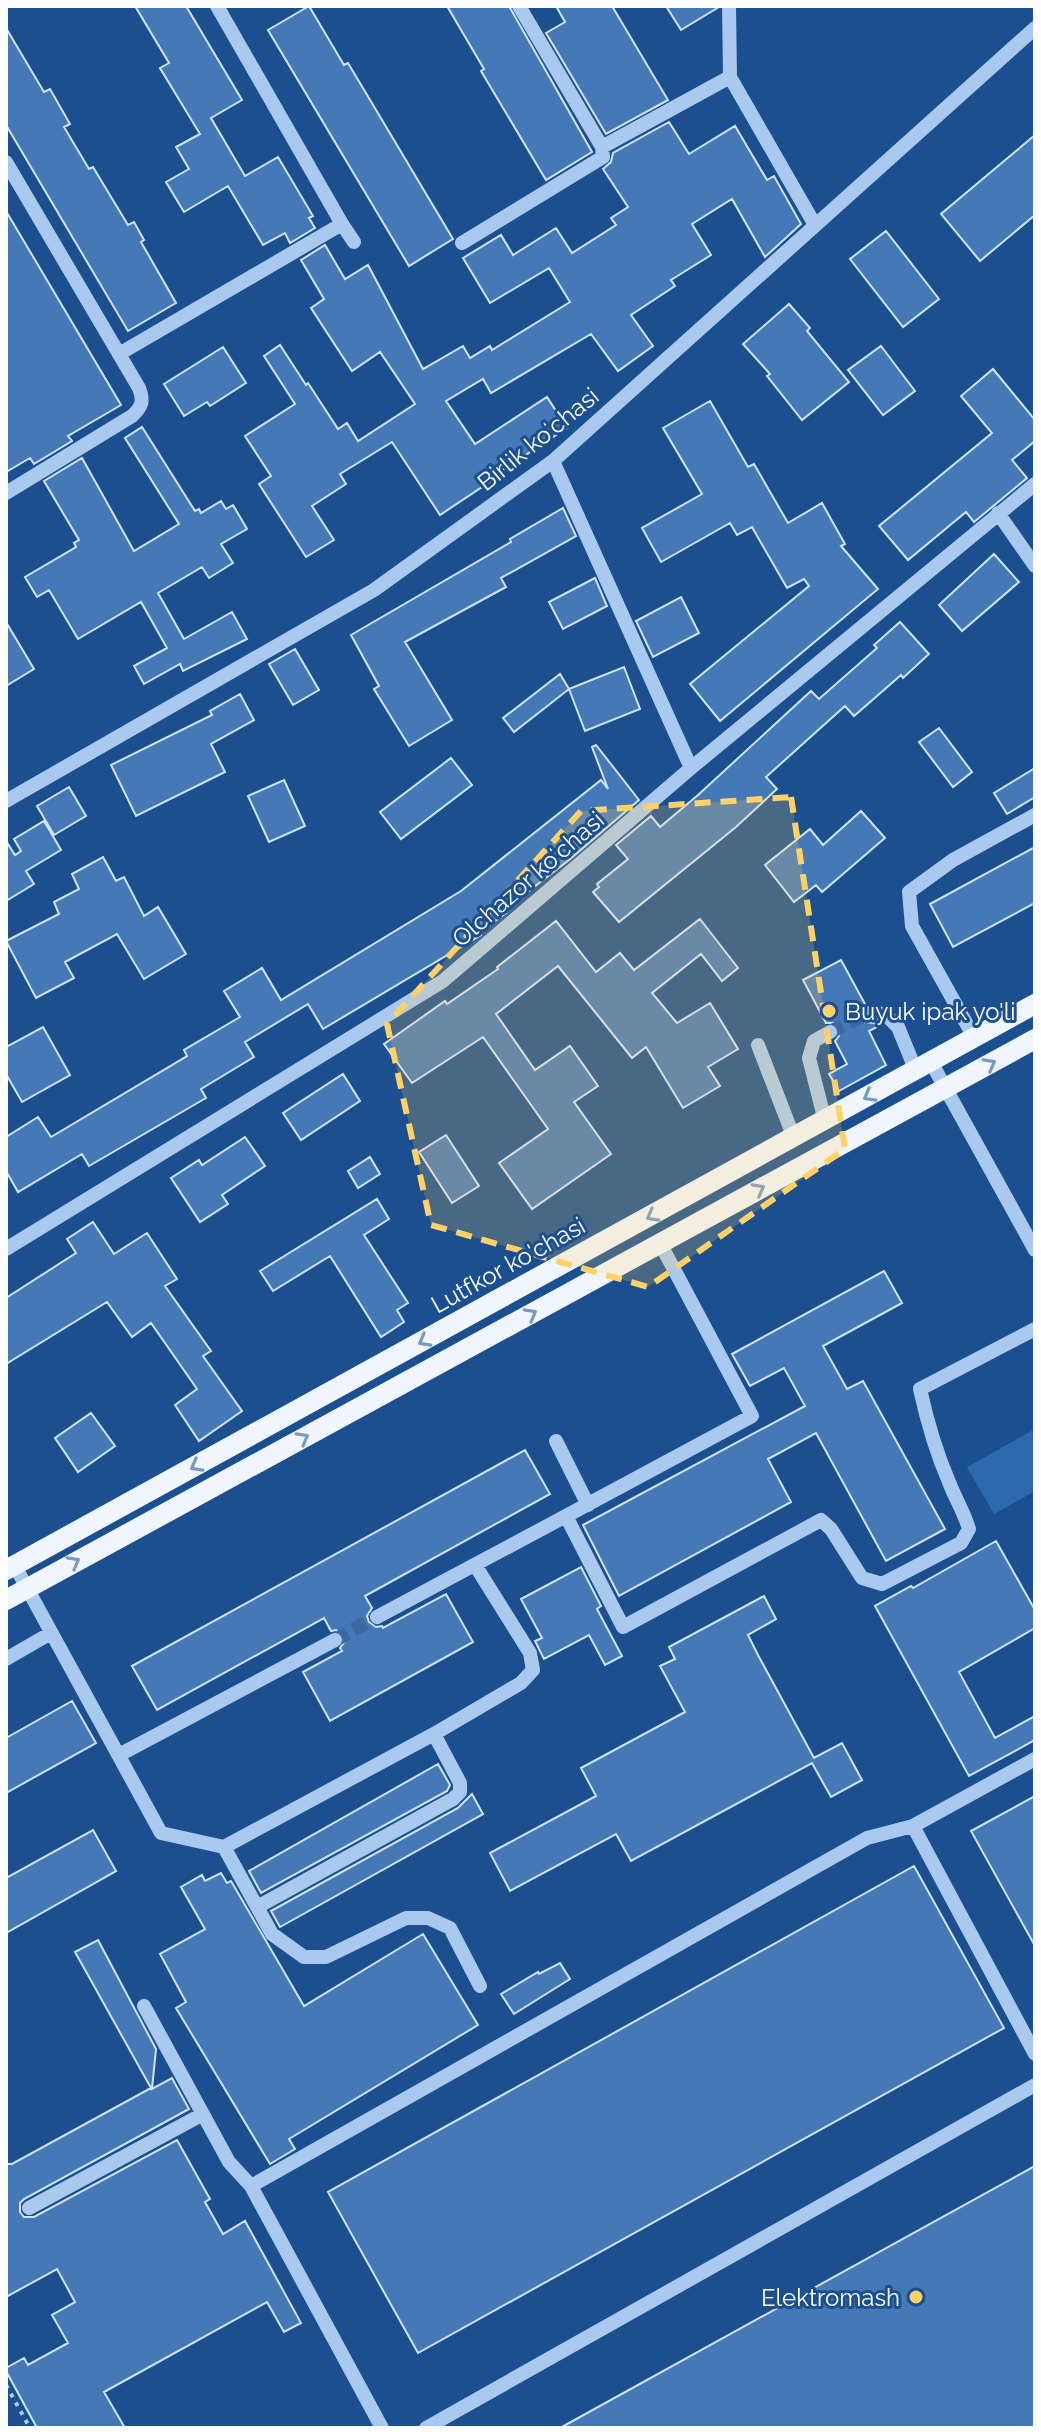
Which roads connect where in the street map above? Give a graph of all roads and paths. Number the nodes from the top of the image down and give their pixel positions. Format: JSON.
{"nodes":[{"id":1,"x":217,"y":6,"type":"edge"},
{"id":2,"x":519,"y":6,"type":"edge"},
{"id":3,"x":729,"y":6,"type":"edge"},
{"id":4,"x":1035,"y":28,"type":"edge"},
{"id":5,"x":730,"y":77,"type":"junction"},
{"id":6,"x":602,"y":147,"type":"junction"},
{"id":7,"x":6,"y":162,"type":"edge"},
{"id":8,"x":342,"y":224,"type":"junction"},
{"id":9,"x":815,"y":225,"type":"junction"},
{"id":10,"x":354,"y":242,"type":"dead end"},
{"id":11,"x":462,"y":243,"type":"dead end"},
{"id":12,"x":119,"y":354,"type":"junction"},
{"id":13,"x":553,"y":461,"type":"junction"},
{"id":14,"x":1035,"y":484,"type":"edge"},
{"id":15,"x":6,"y":493,"type":"edge"},
{"id":16,"x":998,"y":513,"type":"junction"},
{"id":17,"x":1035,"y":566,"type":"edge"},
{"id":18,"x":691,"y":768,"type":"junction"},
{"id":19,"x":6,"y":801,"type":"edge"},
{"id":20,"x":1035,"y":815,"type":"edge"},
{"id":21,"x":1035,"y":1004,"type":"edge"},
{"id":22,"x":869,"y":1013,"type":"dead end"},
{"id":23,"x":830,"y":1032,"type":"tunnel mouth"},
{"id":24,"x":975,"y":1039,"type":"junction"},
{"id":25,"x":1035,"y":1039,"type":"edge"},
{"id":26,"x":758,"y":1045,"type":"dead end"},
{"id":27,"x":923,"y":1066,"type":"junction"},
{"id":28,"x":944,"y":1089,"type":"junction"},
{"id":29,"x":825,"y":1121,"type":"junction"},
{"id":30,"x":794,"y":1138,"type":"junction"},
{"id":31,"x":660,"y":1243,"type":"junction"},
{"id":32,"x":1033,"y":1243,"type":"edge"},
{"id":33,"x":6,"y":1249,"type":"edge"},
{"id":34,"x":1035,"y":1329,"type":"edge"},
{"id":35,"x":556,"y":1441,"type":"dead end"},
{"id":36,"x":588,"y":1505,"type":"junction"},
{"id":37,"x":566,"y":1516,"type":"junction"},
{"id":38,"x":475,"y":1565,"type":"junction"},
{"id":39,"x":10,"y":1568,"type":"edge"},
{"id":40,"x":27,"y":1588,"type":"junction"},
{"id":41,"x":6,"y":1600,"type":"edge"},
{"id":42,"x":377,"y":1617,"type":"tunnel mouth"},
{"id":43,"x":51,"y":1633,"type":"junction"},
{"id":44,"x":335,"y":1640,"type":"tunnel mouth"},
{"id":45,"x":6,"y":1659,"type":"edge"},
{"id":46,"x":434,"y":1734,"type":"junction"},
{"id":47,"x":119,"y":1755,"type":"junction"},
{"id":48,"x":1035,"y":1759,"type":"edge"},
{"id":49,"x":913,"y":1826,"type":"junction"},
{"id":50,"x":224,"y":1847,"type":"junction"},
{"id":51,"x":257,"y":1907,"type":"junction"},
{"id":52,"x":480,"y":1986,"type":"dead end"},
{"id":53,"x":144,"y":2006,"type":"dead end"},
{"id":54,"x":1035,"y":2054,"type":"edge"},
{"id":55,"x":1035,"y":2085,"type":"edge"},
{"id":56,"x":203,"y":2114,"type":"junction"},
{"id":57,"x":251,"y":2186,"type":"junction"},
{"id":58,"x":29,"y":2208,"type":"dead end"},
{"id":59,"x":6,"y":2385,"type":"edge"},
{"id":60,"x":30,"y":2428,"type":"edge"},
{"id":61,"x":382,"y":2428,"type":"edge"},
{"id":62,"x":426,"y":2428,"type":"edge"}],
"edges":[{"from":1,"to":8,"type":"street"},
{"from":2,"to":6,"type":"street"},
{"from":3,"to":5,"type":"street"},
{"from":4,"to":9,"type":"street","name":"Birlik koʻchasi"},
{"from":5,"to":6,"type":"street"},
{"from":5,"to":9,"type":"street"},
{"from":6,"to":11,"type":"street"},
{"from":7,"to":12,"type":"street"},
{"from":8,"to":10,"type":"street"},
{"from":8,"to":12,"type":"street"},
{"from":9,"to":13,"type":"street","name":"Birlik koʻchasi"},
{"from":12,"to":15,"type":"street"},
{"from":13,"to":18,"type":"street"},
{"from":13,"to":19,"type":"street","name":"Birlik koʻchasi"},
{"from":14,"to":16,"type":"street","name":"Olchazor koʻchasi"},
{"from":16,"to":17,"type":"street"},
{"from":16,"to":18,"type":"street","name":"Olchazor koʻchasi"},
{"from":18,"to":33,"type":"street","name":"Olchazor koʻchasi"},
{"from":20,"to":24,"type":"street"},
{"from":21,"to":24,"type":"main road","name":"Lutfkor ko'chasi"},
{"from":22,"to":27,"type":"street"},
{"from":23,"to":29,"type":"street"},
{"from":24,"to":27,"type":"main road","name":"Lutfkor ko'chasi"},
{"from":28,"to":25,"type":"main road","one_way":true},
{"from":26,"to":30,"type":"street"},
{"from":27,"to":28,"type":"street"},
{"from":27,"to":29,"type":"main road","name":"Lutfkor ko'chasi","one_way":true},
{"from":31,"to":28,"type":"main road","one_way":true},
{"from":28,"to":32,"type":"street"},
{"from":29,"to":30,"type":"main road","name":"Lutfkor ko'chasi"},
{"from":30,"to":39,"type":"main road","name":"Lutfkor ko'chasi","one_way":true},
{"from":31,"to":36,"type":"street"},
{"from":40,"to":31,"type":"main road","one_way":true},
{"from":34,"to":37,"type":"street"},
{"from":35,"to":36,"type":"street"},
{"from":36,"to":37,"type":"street"},
{"from":37,"to":38,"type":"street"},
{"from":38,"to":42,"type":"street"},
{"from":38,"to":46,"type":"street"},
{"from":39,"to":40,"type":"street"},
{"from":40,"to":41,"type":"main road"},
{"from":40,"to":43,"type":"street"},
{"from":43,"to":45,"type":"street"},
{"from":43,"to":47,"type":"street"},
{"from":44,"to":47,"type":"street"},
{"from":46,"to":50,"type":"street"},
{"from":46,"to":51,"type":"street"},
{"from":47,"to":50,"type":"street"},
{"from":48,"to":49,"type":"street"},
{"from":49,"to":54,"type":"street"},
{"from":49,"to":57,"type":"street"},
{"from":50,"to":51,"type":"street"},
{"from":51,"to":52,"type":"street"},
{"from":53,"to":56,"type":"street"},
{"from":55,"to":62,"type":"street"},
{"from":56,"to":57,"type":"street"},
{"from":56,"to":58,"type":"street"},
{"from":57,"to":61,"type":"street"},
{"from":59,"to":60,"type":"path"}]}
